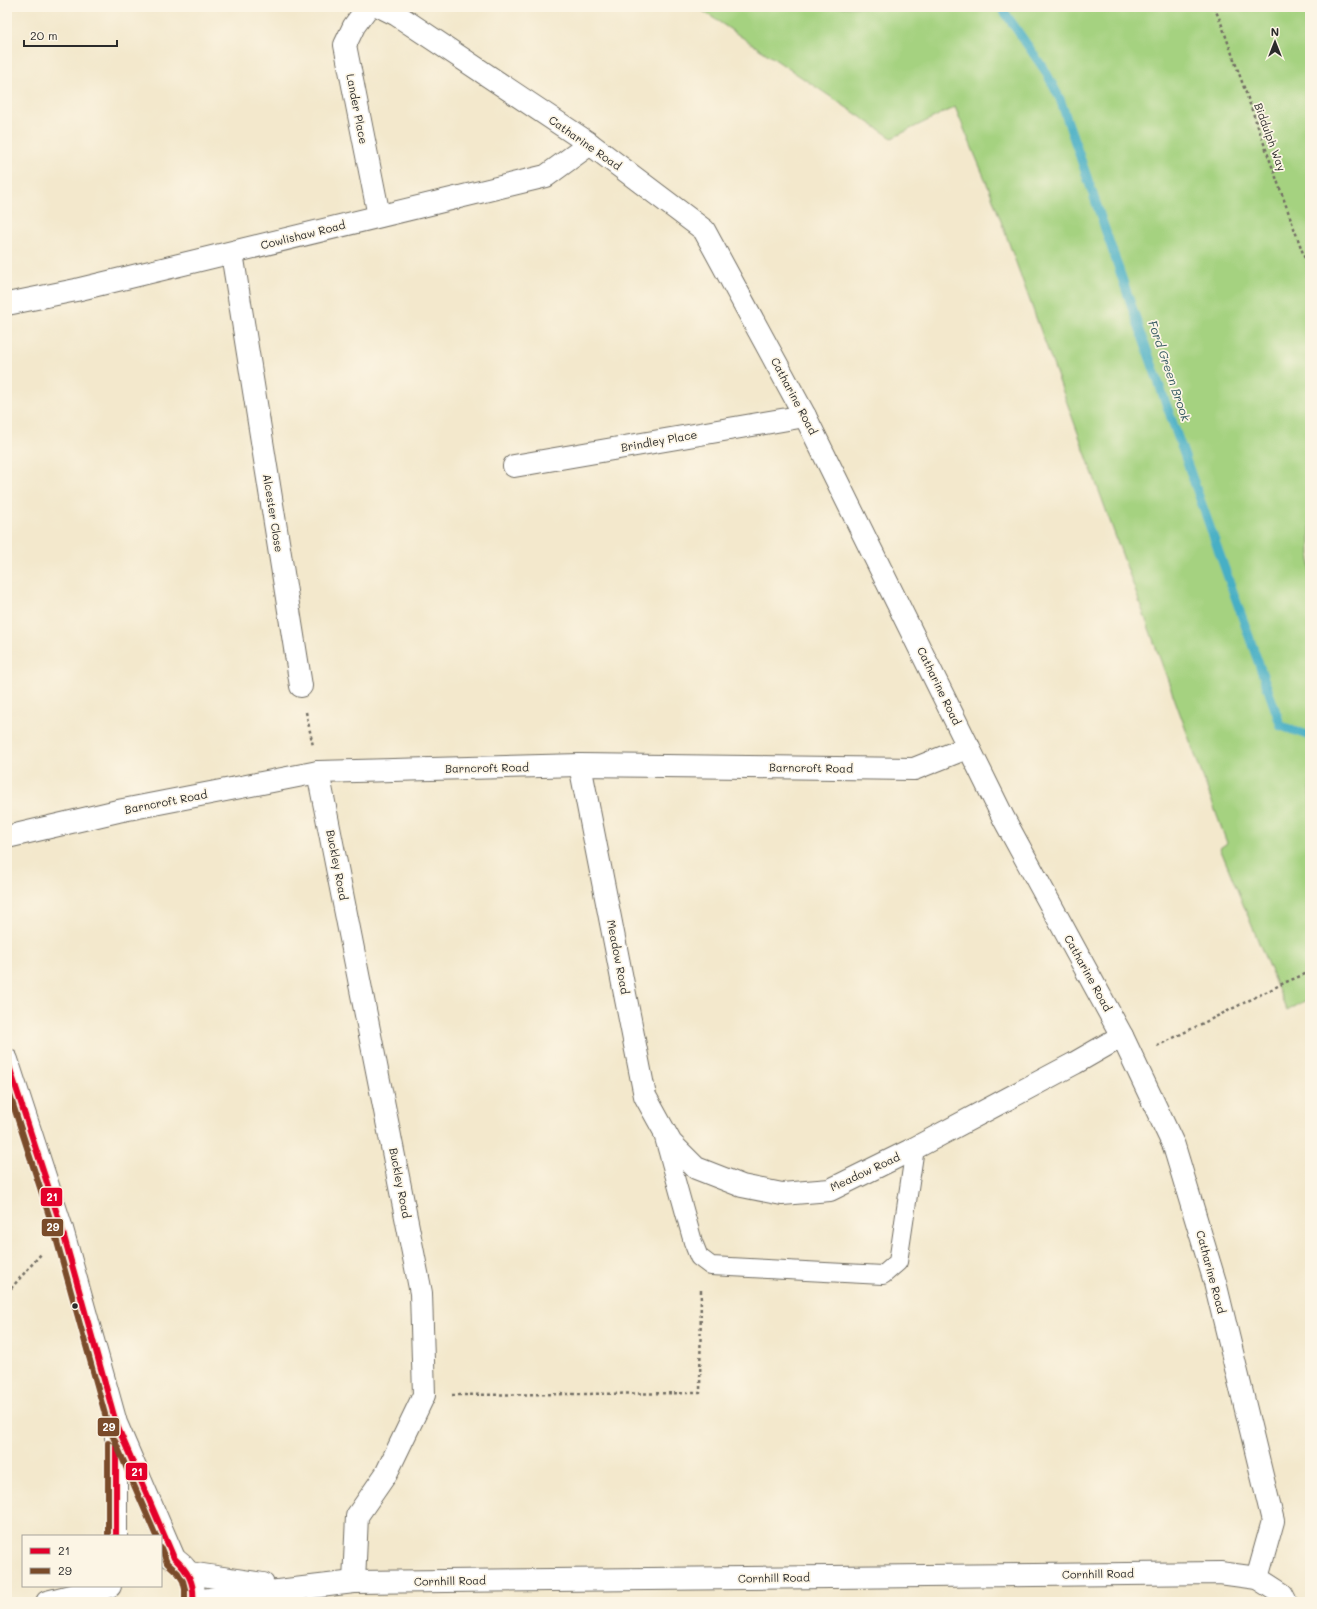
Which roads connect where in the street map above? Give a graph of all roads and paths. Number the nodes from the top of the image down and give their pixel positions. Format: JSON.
{"nodes":[{"id":1,"x":368,"y":7,"type":"edge"},
{"id":2,"x":381,"y":7,"type":"edge"},
{"id":3,"x":1214,"y":7,"type":"edge"},
{"id":4,"x":590,"y":144,"type":"junction"},
{"id":5,"x":379,"y":216,"type":"junction"},
{"id":6,"x":232,"y":253,"type":"junction"},
{"id":7,"x":1310,"y":273,"type":"edge"},
{"id":8,"x":7,"y":304,"type":"edge"},
{"id":9,"x":805,"y":416,"type":"junction"},
{"id":10,"x":514,"y":466,"type":"dead end"},
{"id":11,"x":301,"y":686,"type":"joint"},
{"id":12,"x":969,"y":747,"type":"junction"},
{"id":13,"x":580,"y":766,"type":"junction"},
{"id":14,"x":318,"y":772,"type":"junction"},
{"id":15,"x":7,"y":837,"type":"edge"},
{"id":16,"x":1310,"y":972,"type":"edge"},
{"id":17,"x":1122,"y":1036,"type":"junction"},
{"id":18,"x":1133,"y":1058,"type":"junction"},
{"id":19,"x":7,"y":1060,"type":"edge"},
{"id":20,"x":660,"y":1124,"type":"junction"},
{"id":21,"x":915,"y":1148,"type":"junction"},
{"id":22,"x":62,"y":1230,"type":"junction"},
{"id":23,"x":706,"y":1263,"type":"junction"},
{"id":24,"x":7,"y":1293,"type":"edge"},
{"id":25,"x":424,"y":1395,"type":"junction"},
{"id":26,"x":116,"y":1423,"type":"junction"},
{"id":27,"x":116,"y":1535,"type":"edge"},
{"id":28,"x":175,"y":1562,"type":"edge"},
{"id":29,"x":1257,"y":1578,"type":"junction"},
{"id":30,"x":354,"y":1582,"type":"junction"},
{"id":31,"x":106,"y":1587,"type":"edge"},
{"id":32,"x":115,"y":1587,"type":"edge"},
{"id":33,"x":291,"y":1588,"type":"junction"},
{"id":34,"x":193,"y":1601,"type":"edge"},
{"id":35,"x":47,"y":1602,"type":"edge"},
{"id":36,"x":116,"y":1602,"type":"edge"},
{"id":37,"x":1286,"y":1602,"type":"edge"}],
"edges":[{"from":1,"to":5,"type":"street","name":"Lander Place"},
{"from":2,"to":4,"type":"street","name":"Catharine Road"},
{"from":3,"to":7,"type":"path","name":"Biddulph Way"},
{"from":4,"to":5,"type":"street","name":"Cowlishaw Road"},
{"from":4,"to":9,"type":"street","name":"Catharine Road"},
{"from":5,"to":6,"type":"street","name":"Cowlishaw Road"},
{"from":6,"to":8,"type":"street","name":"Cowlishaw Road"},
{"from":6,"to":11,"type":"street","name":"Alcester Close"},
{"from":9,"to":10,"type":"street","name":"Brindley Place"},
{"from":9,"to":12,"type":"street","name":"Catharine Road"},
{"from":11,"to":14,"type":"path"},
{"from":12,"to":13,"type":"street","name":"Barncroft Road"},
{"from":12,"to":17,"type":"street","name":"Catharine Road"},
{"from":13,"to":14,"type":"street","name":"Barncroft Road"},
{"from":13,"to":20,"type":"street","name":"Meadow Road"},
{"from":14,"to":15,"type":"street","name":"Barncroft Road"},
{"from":14,"to":25,"type":"street","name":"Buckley Road"},
{"from":16,"to":18,"type":"path"},
{"from":17,"to":18,"type":"street","name":"Catharine Road"},
{"from":17,"to":21,"type":"street","name":"Meadow Road"},
{"from":18,"to":29,"type":"street","name":"Catharine Road"},
{"from":19,"to":22,"type":"street"},
{"from":20,"to":21,"type":"street","name":"Meadow Road"},
{"from":20,"to":23,"type":"lane"},
{"from":21,"to":23,"type":"lane"},
{"from":22,"to":24,"type":"path"},
{"from":22,"to":26,"type":"street"},
{"from":23,"to":25,"type":"path"},
{"from":25,"to":30,"type":"street","name":"Buckley Road"},
{"from":26,"to":27,"type":"street"},
{"from":26,"to":28,"type":"street"},
{"from":28,"to":33,"type":"street","name":"Cornhill Road"},
{"from":28,"to":34,"type":"street"},
{"from":29,"to":30,"type":"street","name":"Cornhill Road"},
{"from":29,"to":37,"type":"street"},
{"from":30,"to":33,"type":"street","name":"Cornhill Road"},
{"from":31,"to":35,"type":"street"},
{"from":32,"to":36,"type":"street"},
{"from":33,"to":34,"type":"street","name":"Cornhill Road"}]}
